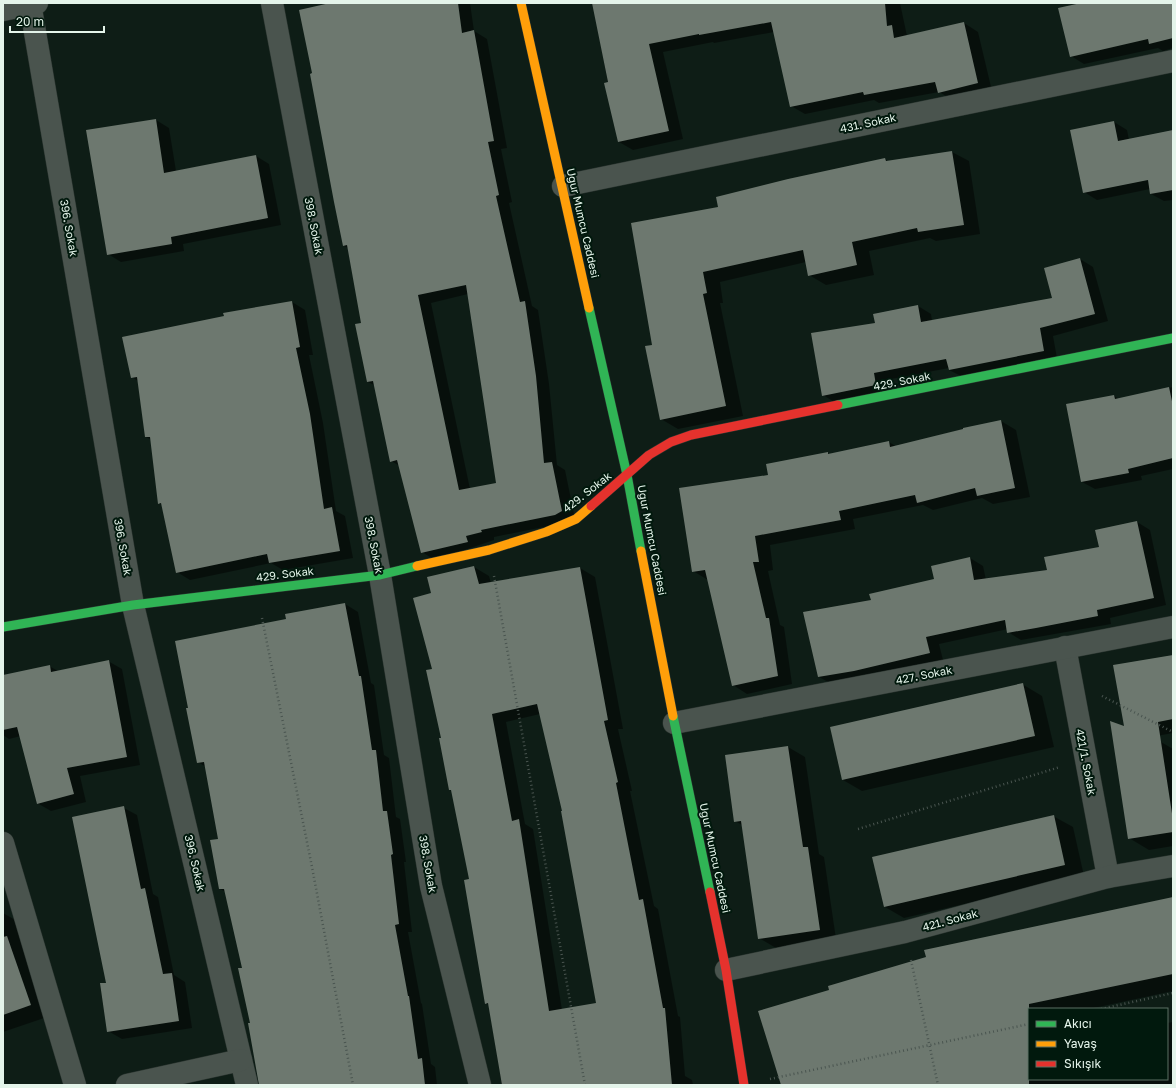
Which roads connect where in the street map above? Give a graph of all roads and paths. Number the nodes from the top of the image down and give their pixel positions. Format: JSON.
{"nodes":[{"id":1,"x":32,"y":3,"type":"edge"},
{"id":2,"x":272,"y":3,"type":"edge"},
{"id":3,"x":521,"y":3,"type":"edge"},
{"id":4,"x":3,"y":10,"type":"edge"},
{"id":5,"x":1173,"y":61,"type":"edge"},
{"id":6,"x":563,"y":186,"type":"junction"},
{"id":7,"x":1173,"y":338,"type":"edge"},
{"id":8,"x":627,"y":475,"type":"junction"},
{"id":9,"x":489,"y":550,"type":"junction"},
{"id":10,"x":380,"y":575,"type":"junction"},
{"id":11,"x":256,"y":590,"type":"junction"},
{"id":12,"x":133,"y":605,"type":"junction"},
{"id":13,"x":3,"y":627,"type":"edge"},
{"id":14,"x":1173,"y":627,"type":"edge"},
{"id":15,"x":1065,"y":647,"type":"junction"},
{"id":16,"x":1071,"y":681,"type":"junction"},
{"id":17,"x":674,"y":723,"type":"junction"},
{"id":18,"x":1173,"y":732,"type":"edge"},
{"id":19,"x":1086,"y":759,"type":"junction"},
{"id":20,"x":858,"y":829,"type":"dead end"},
{"id":21,"x":3,"y":843,"type":"edge"},
{"id":22,"x":1173,"y":866,"type":"edge"},
{"id":23,"x":1108,"y":877,"type":"junction"},
{"id":24,"x":905,"y":932,"type":"junction"},
{"id":25,"x":726,"y":970,"type":"junction"},
{"id":26,"x":1173,"y":994,"type":"edge"},
{"id":27,"x":1105,"y":1008,"type":"edge"},
{"id":28,"x":1028,"y":1024,"type":"edge"},
{"id":29,"x":929,"y":1046,"type":"junction"},
{"id":30,"x":241,"y":1060,"type":"junction"},
{"id":31,"x":74,"y":1085,"type":"edge"},
{"id":32,"x":127,"y":1085,"type":"edge"},
{"id":33,"x":247,"y":1085,"type":"edge"},
{"id":34,"x":353,"y":1085,"type":"edge"},
{"id":35,"x":480,"y":1085,"type":"edge"},
{"id":36,"x":584,"y":1085,"type":"edge"},
{"id":37,"x":744,"y":1085,"type":"edge"},
{"id":38,"x":938,"y":1085,"type":"edge"}],
"edges":[{"from":1,"to":4,"type":"street"},
{"from":1,"to":12,"type":"street","name":"396. Sokak"},
{"from":2,"to":10,"type":"street","name":"398. Sokak"},
{"from":3,"to":6,"type":"street","name":"Uğur Mumcu Caddesi"},
{"from":5,"to":6,"type":"street","name":"431. Sokak"},
{"from":6,"to":8,"type":"street","name":"Uğur Mumcu Caddesi"},
{"from":7,"to":8,"type":"street","name":"429. Sokak"},
{"from":8,"to":9,"type":"street","name":"429. Sokak"},
{"from":8,"to":17,"type":"street","name":"Uğur Mumcu Caddesi"},
{"from":9,"to":10,"type":"street","name":"429. Sokak"},
{"from":9,"to":36,"type":"path"},
{"from":10,"to":11,"type":"street","name":"429. Sokak"},
{"from":10,"to":35,"type":"street","name":"398. Sokak"},
{"from":11,"to":12,"type":"street","name":"429. Sokak"},
{"from":11,"to":34,"type":"path"},
{"from":12,"to":13,"type":"street","name":"429. Sokak"},
{"from":12,"to":30,"type":"street","name":"396. Sokak"},
{"from":14,"to":15,"type":"street","name":"427. Sokak"},
{"from":15,"to":16,"type":"street","name":"421/1. Sokak"},
{"from":15,"to":17,"type":"street","name":"427. Sokak"},
{"from":16,"to":18,"type":"path"},
{"from":16,"to":19,"type":"street","name":"421/1. Sokak"},
{"from":17,"to":25,"type":"street","name":"Uğur Mumcu Caddesi"},
{"from":19,"to":20,"type":"path"},
{"from":19,"to":23,"type":"street","name":"421/1. Sokak"},
{"from":21,"to":31,"type":"street"},
{"from":22,"to":23,"type":"street","name":"421. Sokak"},
{"from":23,"to":24,"type":"street","name":"421. Sokak"},
{"from":24,"to":25,"type":"street","name":"421. Sokak"},
{"from":24,"to":29,"type":"path"},
{"from":25,"to":37,"type":"street","name":"Uğur Mumcu Caddesi"},
{"from":26,"to":27,"type":"path"},
{"from":28,"to":29,"type":"path"},
{"from":29,"to":37,"type":"path"},
{"from":29,"to":38,"type":"path"},
{"from":30,"to":32,"type":"street"},
{"from":30,"to":33,"type":"street","name":"396. Sokak"}]}
